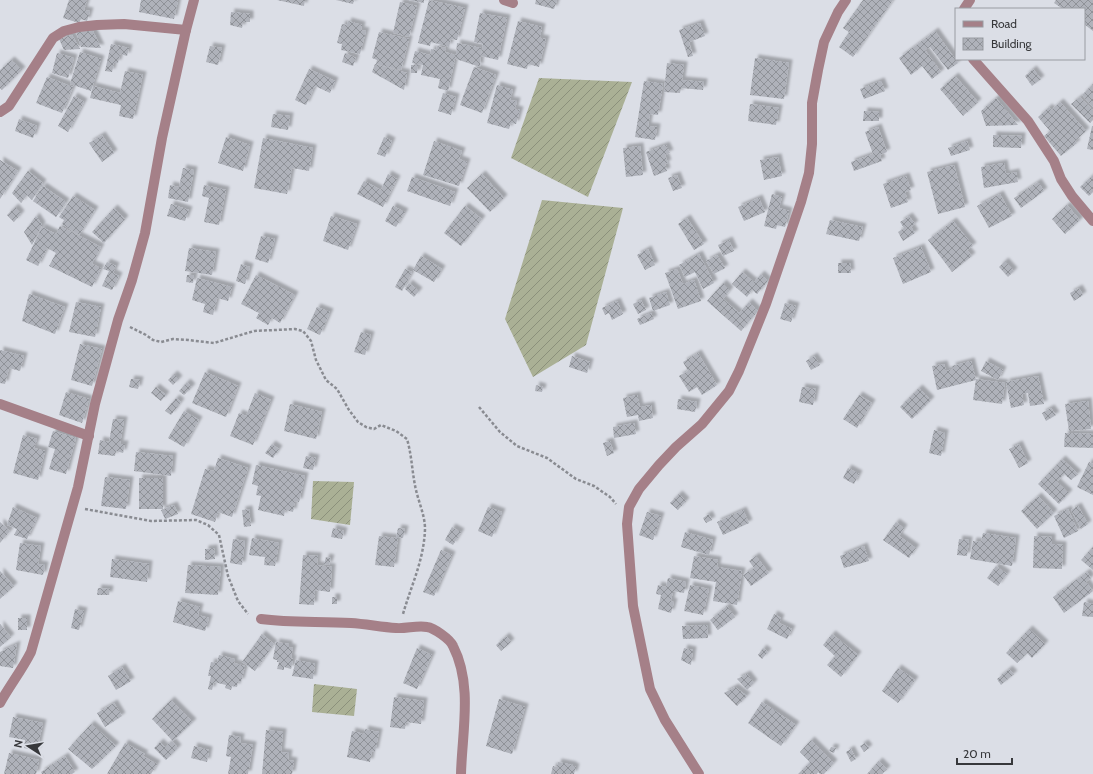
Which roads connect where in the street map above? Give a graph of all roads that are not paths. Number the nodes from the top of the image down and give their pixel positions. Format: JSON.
{"nodes":[{"id":1,"x":194,"y":0,"type":"edge"},
{"id":2,"x":846,"y":0,"type":"edge"},
{"id":3,"x":186,"y":30,"type":"junction"},
{"id":4,"x":974,"y":60,"type":"edge"},
{"id":5,"x":0,"y":112,"type":"edge"},
{"id":6,"x":1093,"y":221,"type":"edge"},
{"id":7,"x":0,"y":404,"type":"edge"},
{"id":8,"x":89,"y":436,"type":"junction"},
{"id":9,"x":261,"y":619,"type":"road end"},
{"id":10,"x":0,"y":703,"type":"edge"},
{"id":11,"x":461,"y":774,"type":"edge"},
{"id":12,"x":699,"y":774,"type":"edge"}],
"edges":[{"from":1,"to":3,"type":"street"},
{"from":2,"to":12,"type":"street"},
{"from":3,"to":5,"type":"street"},
{"from":3,"to":8,"type":"street"},
{"from":4,"to":6,"type":"street"},
{"from":7,"to":8,"type":"street"},
{"from":8,"to":10,"type":"street"},
{"from":9,"to":11,"type":"street"}]}
